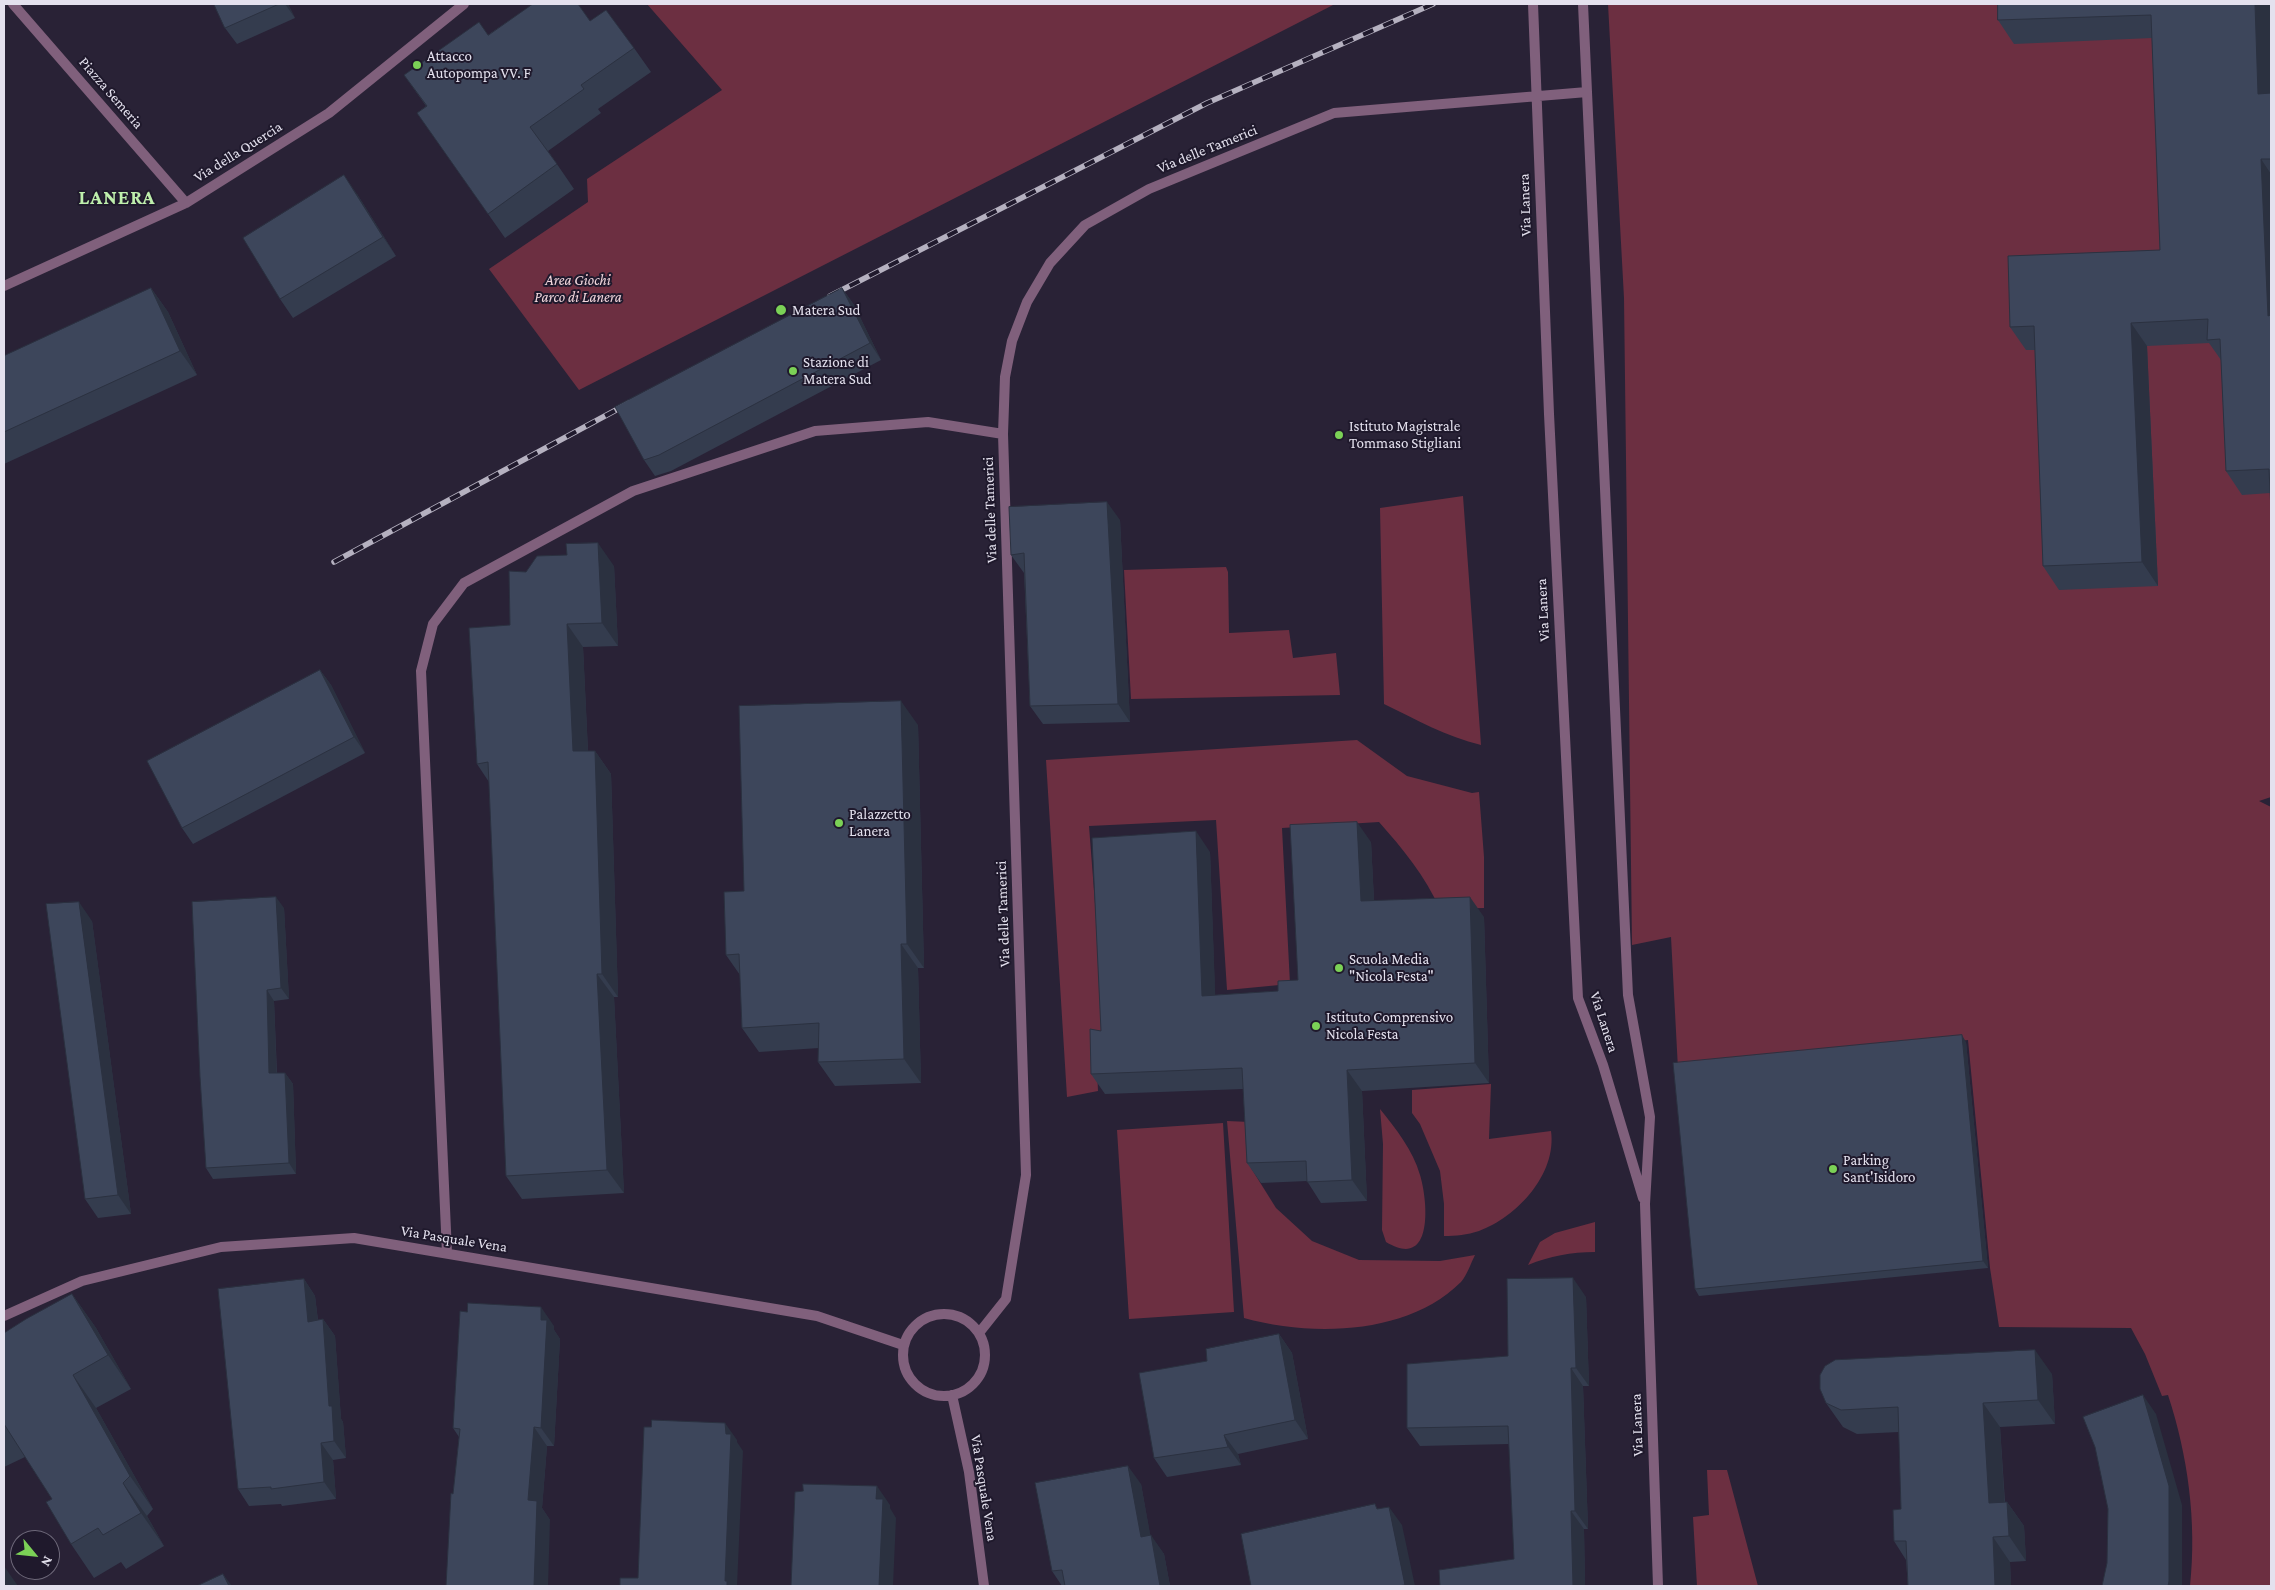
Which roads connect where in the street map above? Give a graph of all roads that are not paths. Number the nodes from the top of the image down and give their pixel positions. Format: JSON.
{"nodes":[{"id":1,"x":13,"y":4,"type":"edge"},
{"id":2,"x":464,"y":4,"type":"edge"},
{"id":3,"x":1532,"y":4,"type":"edge"},
{"id":4,"x":1583,"y":4,"type":"edge"},
{"id":5,"x":1587,"y":92,"type":"junction"},
{"id":6,"x":1536,"y":95,"type":"junction"},
{"id":7,"x":186,"y":202,"type":"junction"},
{"id":8,"x":4,"y":286,"type":"edge"},
{"id":9,"x":1003,"y":434,"type":"junction"},
{"id":10,"x":1645,"y":1204,"type":"junction"},
{"id":11,"x":447,"y":1253,"type":"junction"},
{"id":12,"x":4,"y":1316,"type":"edge"},
{"id":13,"x":979,"y":1333,"type":"junction"},
{"id":14,"x":903,"y":1345,"type":"junction"},
{"id":15,"x":952,"y":1395,"type":"junction"},
{"id":16,"x":984,"y":1586,"type":"edge"},
{"id":17,"x":1658,"y":1586,"type":"edge"}],
"edges":[{"from":1,"to":7,"type":"street","name":"Piazza Semeria"},
{"from":2,"to":7,"type":"street","name":"Via della Quercia"},
{"from":3,"to":6,"type":"street","name":"Via Lanera"},
{"from":4,"to":5,"type":"street","name":"Via Lanera"},
{"from":5,"to":6,"type":"street","name":"Via delle Tamerici"},
{"from":5,"to":10,"type":"street","name":"Via Lanera"},
{"from":6,"to":9,"type":"street","name":"Via delle Tamerici"},
{"from":6,"to":10,"type":"street","name":"Via Lanera"},
{"from":7,"to":8,"type":"street","name":"Via della Quercia"},
{"from":9,"to":11,"type":"street"},
{"from":9,"to":13,"type":"street","name":"Via delle Tamerici"},
{"from":10,"to":17,"type":"street","name":"Via Lanera"},
{"from":11,"to":12,"type":"street","name":"Via Pasquale Vena"},
{"from":11,"to":14,"type":"street","name":"Via Pasquale Vena"},
{"from":13,"to":14,"type":"street"},
{"from":13,"to":15,"type":"street"},
{"from":14,"to":15,"type":"street"},
{"from":15,"to":16,"type":"street","name":"Via Pasquale Vena"}]}
